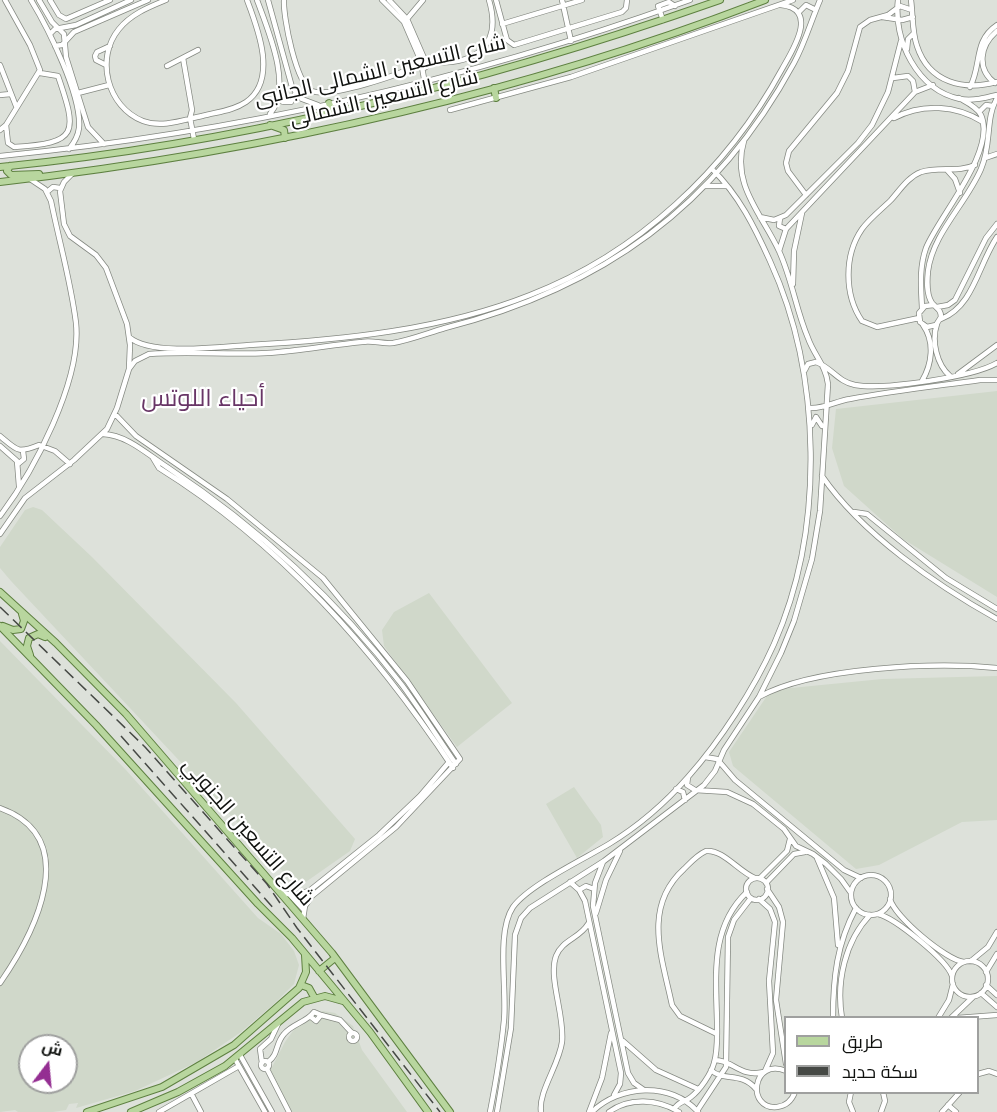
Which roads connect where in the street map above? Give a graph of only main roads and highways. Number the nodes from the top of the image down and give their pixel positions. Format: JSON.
{"nodes":[{"id":1,"x":720,"y":0,"type":"edge"},
{"id":2,"x":765,"y":0,"type":"edge"},
{"id":3,"x":685,"y":28,"type":"junction"},
{"id":4,"x":688,"y":38,"type":"road end"},
{"id":5,"x":605,"y":41,"type":"junction"},
{"id":6,"x":574,"y":50,"type":"junction"},
{"id":7,"x":609,"y":53,"type":"junction"},
{"id":8,"x":581,"y":62,"type":"junction"},
{"id":9,"x":494,"y":88,"type":"junction"},
{"id":10,"x":496,"y":98,"type":"road end"},
{"id":11,"x":329,"y":103,"type":"road end"},
{"id":12,"x":332,"y":112,"type":"junction"},
{"id":13,"x":268,"y":125,"type":"junction"},
{"id":14,"x":285,"y":138,"type":"junction"},
{"id":15,"x":11,"y":166,"type":"junction"},
{"id":16,"x":0,"y":167,"type":"edge"},
{"id":17,"x":50,"y":176,"type":"junction"},
{"id":18,"x":0,"y":182,"type":"edge"},
{"id":19,"x":0,"y":592,"type":"edge"},
{"id":20,"x":20,"y":611,"type":"junction"},
{"id":21,"x":0,"y":625,"type":"edge"},
{"id":22,"x":56,"y":643,"type":"junction"},
{"id":23,"x":31,"y":656,"type":"junction"},
{"id":24,"x":305,"y":954,"type":"junction"},
{"id":25,"x":335,"y":958,"type":"junction"},
{"id":26,"x":319,"y":971,"type":"junction"},
{"id":27,"x":301,"y":985,"type":"junction"},
{"id":28,"x":314,"y":998,"type":"junction"},
{"id":29,"x":346,"y":1002,"type":"junction"},
{"id":30,"x":207,"y":1064,"type":"junction"},
{"id":31,"x":214,"y":1073,"type":"junction"},
{"id":32,"x":187,"y":1075,"type":"junction"},
{"id":33,"x":191,"y":1086,"type":"junction"},
{"id":34,"x":87,"y":1112,"type":"edge"},
{"id":35,"x":131,"y":1112,"type":"edge"},
{"id":36,"x":428,"y":1112,"type":"edge"},
{"id":37,"x":450,"y":1112,"type":"edge"}],
"edges":[{"from":1,"to":5,"type":"main road","name":"شارع التسعين الشمالى"},
{"from":2,"to":3,"type":"main road","name":"شارع التسعين الشمالى"},
{"from":3,"to":4,"type":"main road"},
{"from":3,"to":7,"type":"main road","name":"شارع التسعين الشمالى"},
{"from":5,"to":6,"type":"main road","name":"شارع التسعين الشمالى"},
{"from":5,"to":7,"type":"main road"},
{"from":6,"to":8,"type":"main road"},
{"from":6,"to":12,"type":"main road","name":"شارع التسعين الشمالى"},
{"from":7,"to":8,"type":"main road","name":"شارع التسعين الشمالى"},
{"from":8,"to":9,"type":"main road","name":"شارع التسعين الشمالى"},
{"from":9,"to":10,"type":"main road"},
{"from":9,"to":14,"type":"main road","name":"شارع التسعين الشمالى"},
{"from":11,"to":12,"type":"main road"},
{"from":12,"to":13,"type":"main road","name":"شارع التسعين الشمالى"},
{"from":13,"to":14,"type":"main road"},
{"from":13,"to":15,"type":"main road","name":"شارع التسعين الشمالى"},
{"from":14,"to":17,"type":"main road","name":"شارع التسعين الشمالى"},
{"from":15,"to":16,"type":"main road","name":"شارع التسعين الشمالى"},
{"from":15,"to":17,"type":"main road"},
{"from":17,"to":18,"type":"main road","name":"شارع التسعين الشمالى"},
{"from":19,"to":20,"type":"main road","name":"شارع التسعين الجنوبي"},
{"from":20,"to":21,"type":"main road"},
{"from":20,"to":22,"type":"main road","name":"شارع التسعين الجنوبي"},
{"from":21,"to":23,"type":"main road","name":"شارع التسعين الجنوبي"},
{"from":22,"to":23,"type":"main road"},
{"from":22,"to":25,"type":"main road","name":"شارع التسعين الجنوبي"},
{"from":23,"to":24,"type":"main road","name":"شارع التسعين الجنوبي"},
{"from":24,"to":26,"type":"main road","name":"شارع التسعين الجنوبي"},
{"from":24,"to":27,"type":"main road"},
{"from":25,"to":26,"type":"main road"},
{"from":25,"to":37,"type":"main road","name":"شارع التسعين الجنوبي"},
{"from":26,"to":29,"type":"main road","name":"شارع التسعين الجنوبي"},
{"from":27,"to":28,"type":"main road"},
{"from":27,"to":30,"type":"main road"},
{"from":28,"to":29,"type":"main road"},
{"from":28,"to":31,"type":"main road"},
{"from":29,"to":36,"type":"main road","name":"شارع التسعين الجنوبي"},
{"from":30,"to":31,"type":"main road"},
{"from":30,"to":32,"type":"main road"},
{"from":31,"to":33,"type":"main road"},
{"from":32,"to":33,"type":"main road"},
{"from":32,"to":34,"type":"main road"},
{"from":33,"to":35,"type":"main road"}]}
